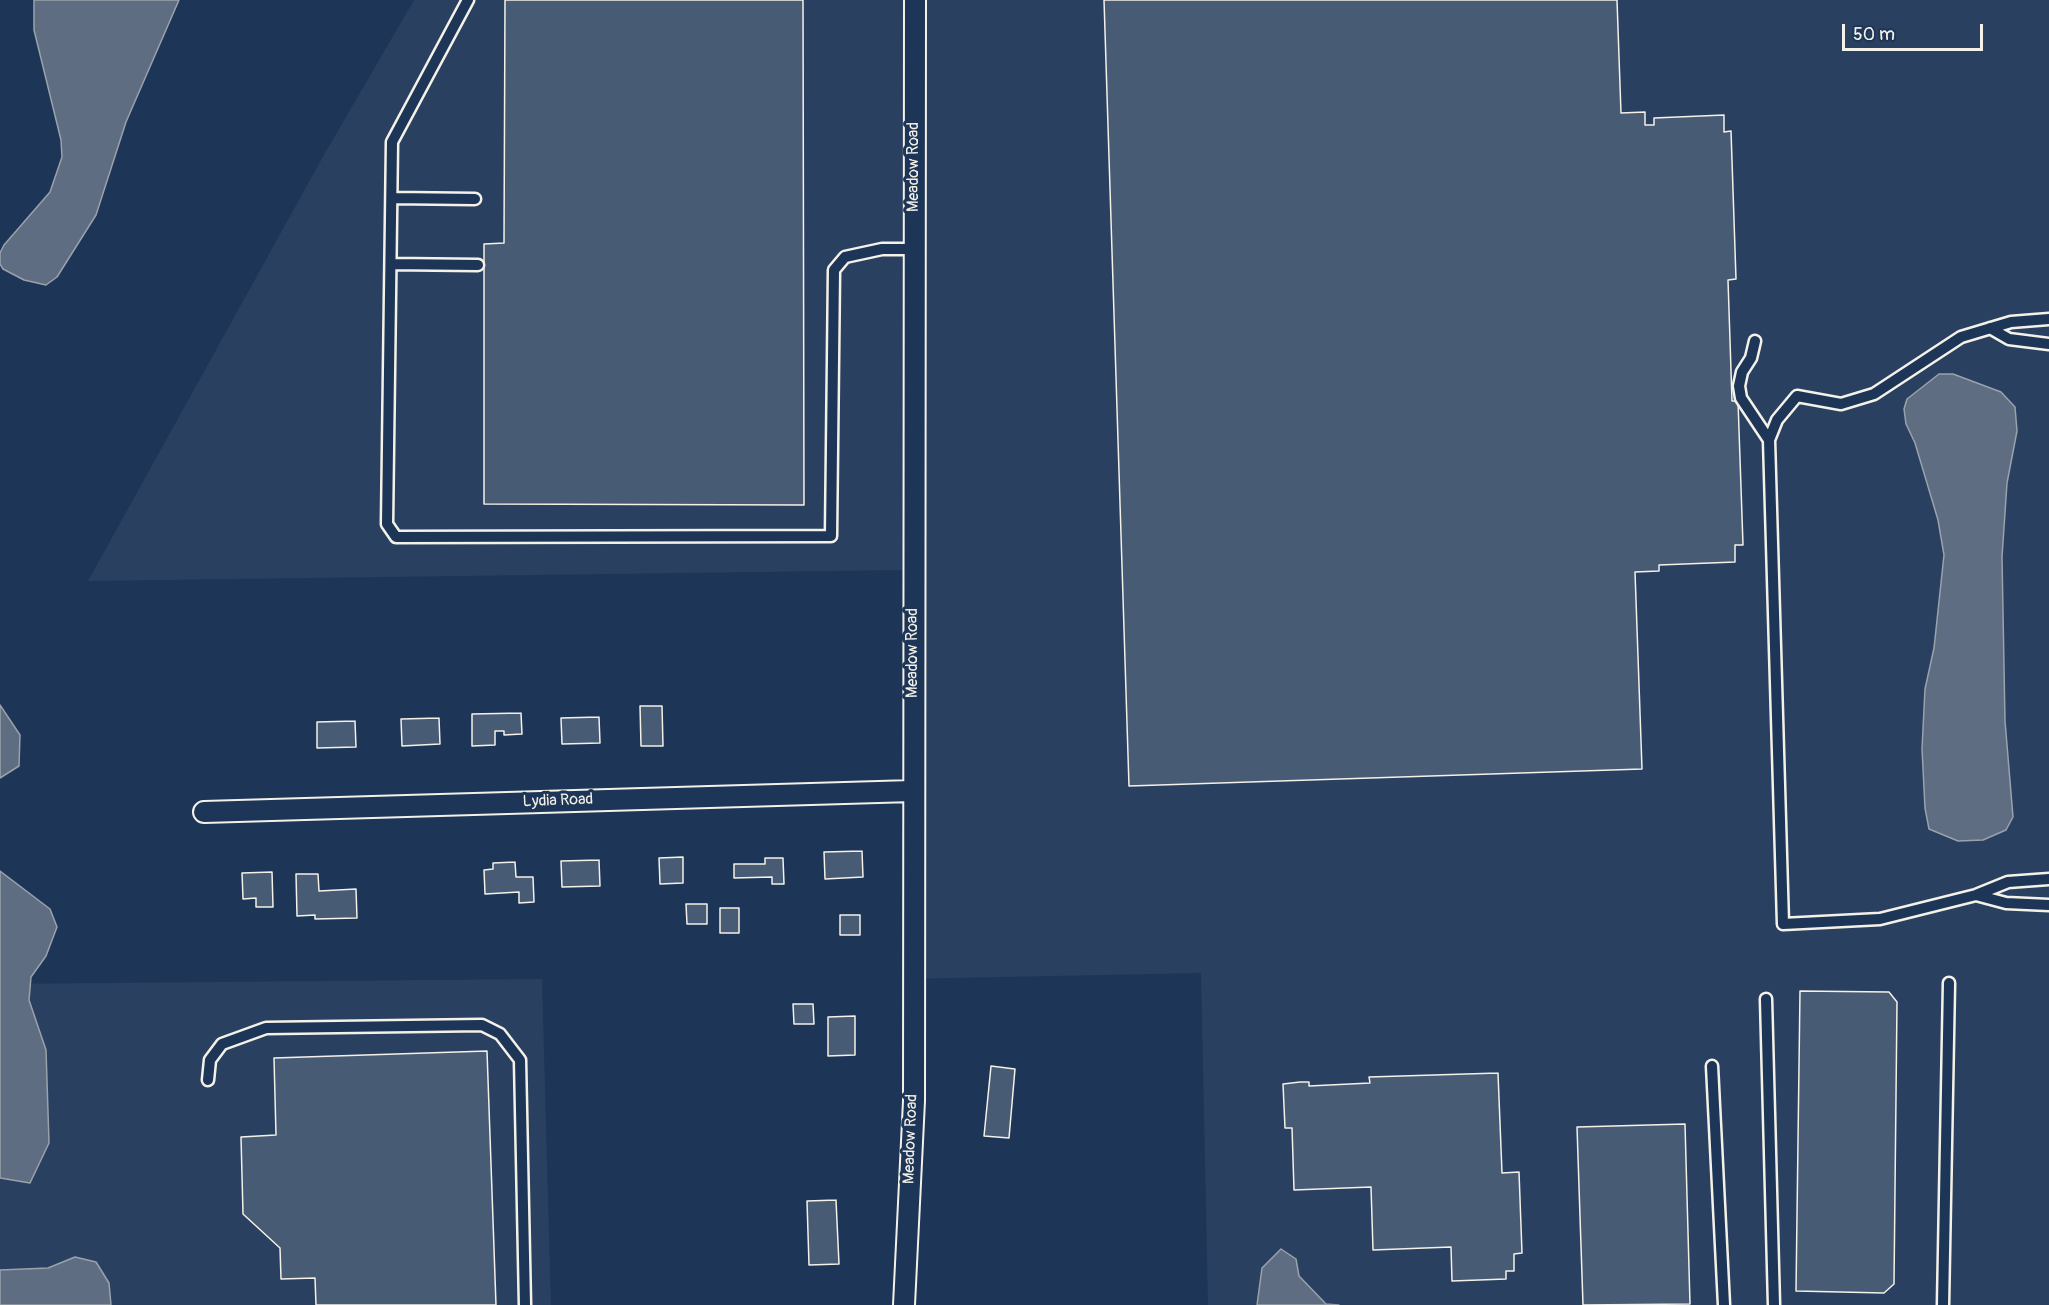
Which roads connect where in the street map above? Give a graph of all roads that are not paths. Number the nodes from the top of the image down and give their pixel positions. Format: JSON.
{"nodes":[{"id":1,"x":468,"y":0,"type":"edge"},
{"id":2,"x":915,"y":0,"type":"edge"},
{"id":3,"x":392,"y":198,"type":"junction"},
{"id":4,"x":476,"y":200,"type":"dead end"},
{"id":5,"x":914,"y":249,"type":"junction"},
{"id":6,"x":391,"y":264,"type":"junction"},
{"id":7,"x":478,"y":265,"type":"dead end"},
{"id":8,"x":2049,"y":319,"type":"edge"},
{"id":9,"x":1990,"y":328,"type":"junction"},
{"id":10,"x":1755,"y":341,"type":"dead end"},
{"id":11,"x":2049,"y":344,"type":"edge"},
{"id":12,"x":1769,"y":440,"type":"junction"},
{"id":13,"x":912,"y":790,"type":"junction"},
{"id":14,"x":204,"y":812,"type":"dead end"},
{"id":15,"x":2049,"y":879,"type":"edge"},
{"id":16,"x":1976,"y":895,"type":"junction"},
{"id":17,"x":2049,"y":904,"type":"edge"},
{"id":18,"x":1949,"y":983,"type":"dead end"},
{"id":19,"x":1766,"y":999,"type":"dead end"},
{"id":20,"x":1712,"y":1066,"type":"dead end"},
{"id":21,"x":208,"y":1080,"type":"dead end"},
{"id":22,"x":525,"y":1305,"type":"edge"},
{"id":23,"x":904,"y":1305,"type":"edge"},
{"id":24,"x":1724,"y":1305,"type":"edge"},
{"id":25,"x":1774,"y":1305,"type":"edge"},
{"id":26,"x":1943,"y":1305,"type":"edge"}],
"edges":[{"from":1,"to":3,"type":"lane"},
{"from":2,"to":5,"type":"street","name":"Meadow Road"},
{"from":3,"to":4,"type":"lane"},
{"from":3,"to":6,"type":"lane"},
{"from":5,"to":6,"type":"lane"},
{"from":5,"to":13,"type":"street","name":"Meadow Road"},
{"from":6,"to":7,"type":"lane"},
{"from":8,"to":9,"type":"lane"},
{"from":9,"to":11,"type":"lane"},
{"from":9,"to":12,"type":"lane"},
{"from":10,"to":12,"type":"lane"},
{"from":12,"to":16,"type":"lane"},
{"from":13,"to":14,"type":"street","name":"Lydia Road"},
{"from":13,"to":23,"type":"street","name":"Meadow Road"},
{"from":15,"to":16,"type":"lane"},
{"from":16,"to":17,"type":"lane"},
{"from":18,"to":26,"type":"lane"},
{"from":19,"to":25,"type":"lane"},
{"from":20,"to":24,"type":"lane"},
{"from":21,"to":22,"type":"lane"}]}
